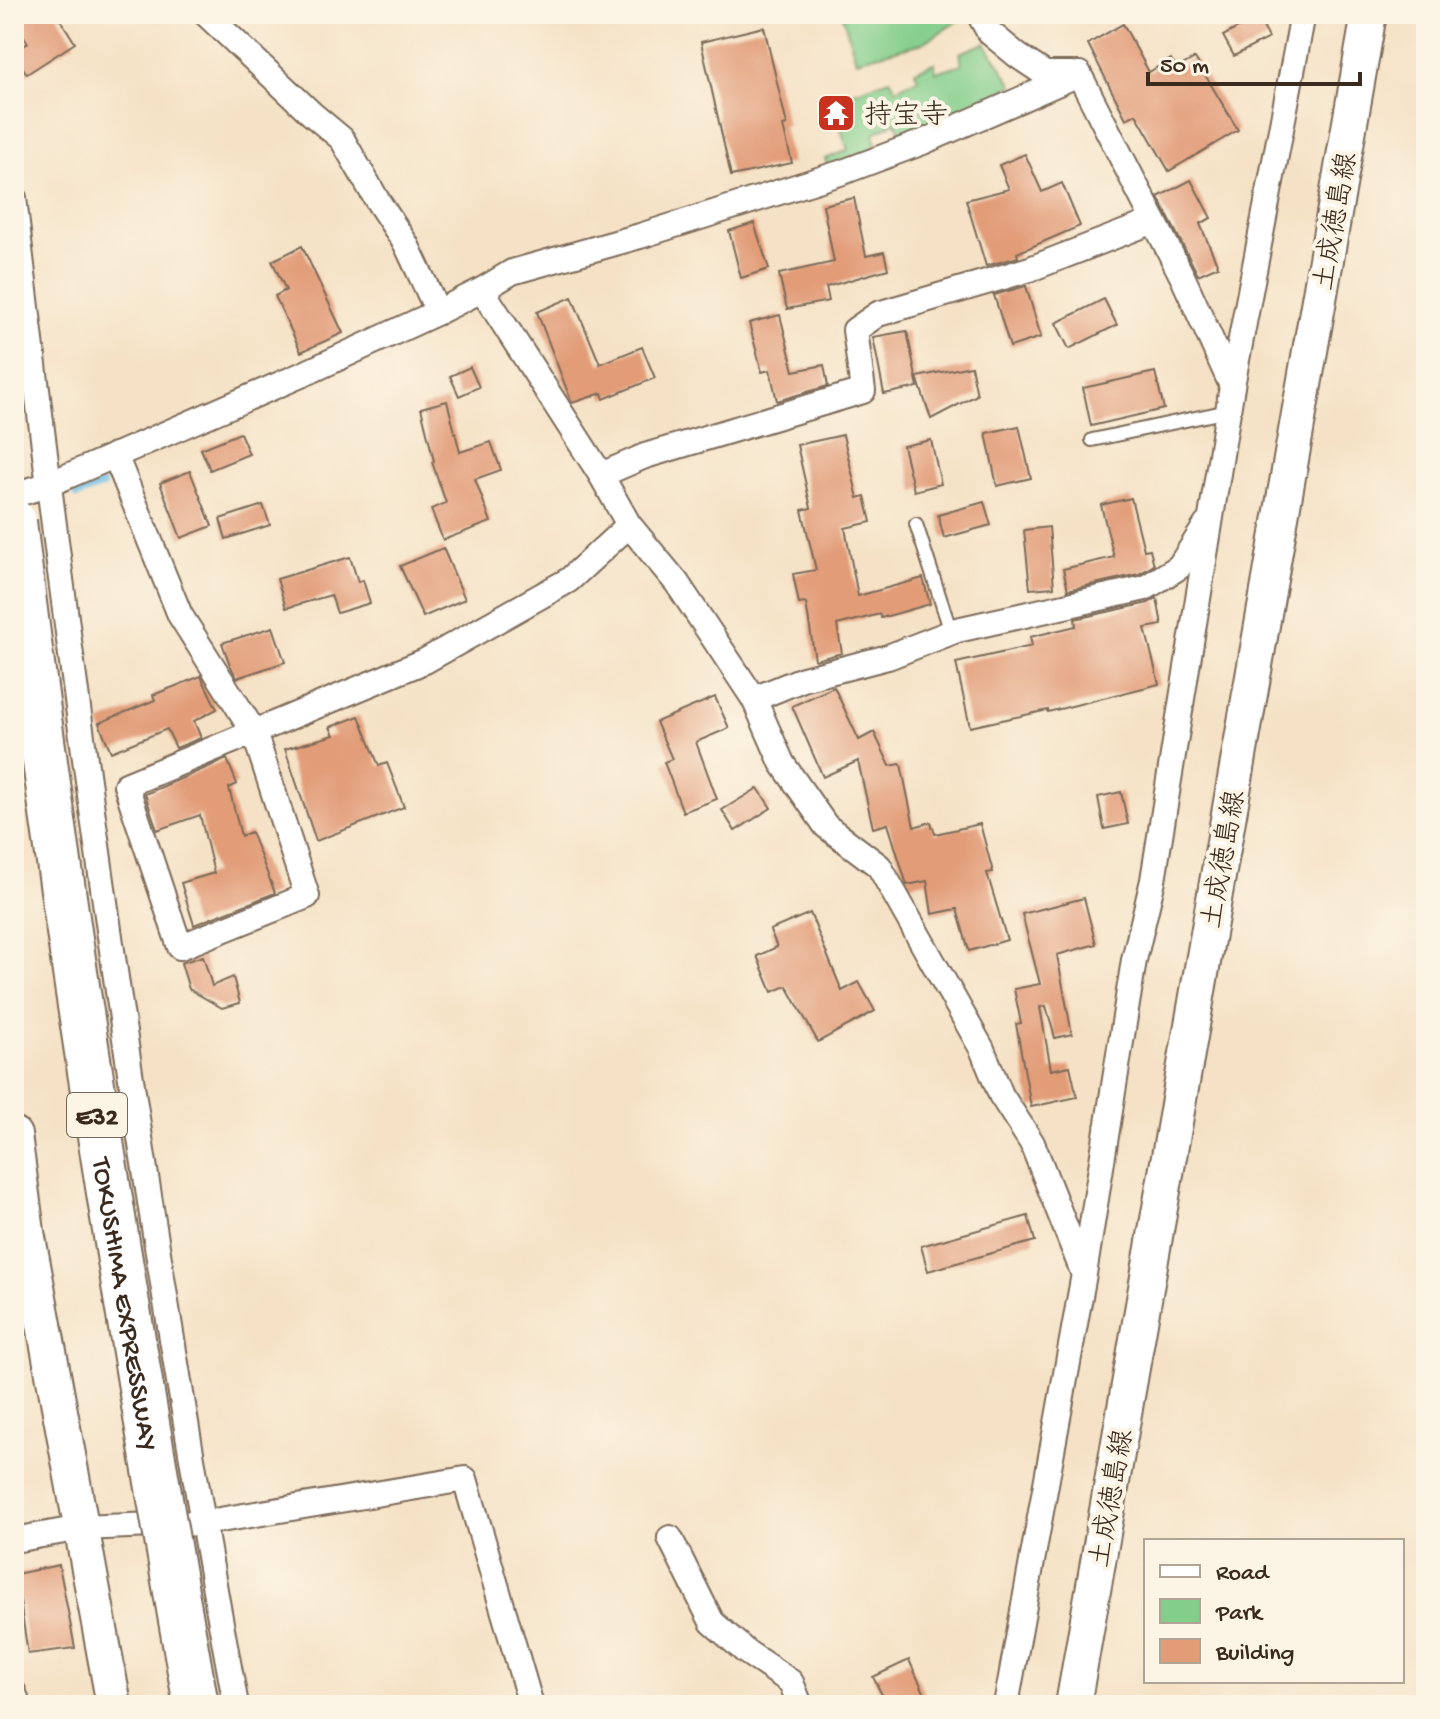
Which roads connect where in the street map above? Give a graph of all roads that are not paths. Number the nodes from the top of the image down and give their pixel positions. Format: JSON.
{"nodes":[{"id":1,"x":206,"y":14,"type":"edge"},
{"id":2,"x":979,"y":14,"type":"edge"},
{"id":3,"x":1303,"y":14,"type":"edge"},
{"id":4,"x":1369,"y":14,"type":"edge"},
{"id":5,"x":1079,"y":74,"type":"junction"},
{"id":6,"x":14,"y":198,"type":"edge"},
{"id":7,"x":1154,"y":221,"type":"junction"},
{"id":8,"x":482,"y":290,"type":"junction"},
{"id":9,"x":438,"y":312,"type":"junction"},
{"id":10,"x":1232,"y":386,"type":"junction"},
{"id":11,"x":1228,"y":411,"type":"junction"},
{"id":12,"x":1092,"y":440,"type":"dead end"},
{"id":13,"x":115,"y":455,"type":"junction"},
{"id":14,"x":601,"y":475,"type":"junction"},
{"id":15,"x":47,"y":485,"type":"junction"},
{"id":16,"x":14,"y":495,"type":"edge"},
{"id":17,"x":1211,"y":518,"type":"junction"},
{"id":18,"x":14,"y":522,"type":"edge"},
{"id":19,"x":916,"y":524,"type":"dead end"},
{"id":20,"x":629,"y":525,"type":"junction"},
{"id":21,"x":951,"y":632,"type":"junction"},
{"id":22,"x":754,"y":699,"type":"junction"},
{"id":23,"x":254,"y":732,"type":"junction"},
{"id":24,"x":14,"y":1135,"type":"edge"},
{"id":25,"x":1084,"y":1274,"type":"junction"},
{"id":26,"x":202,"y":1523,"type":"junction"},
{"id":27,"x":81,"y":1528,"type":"junction"},
{"id":28,"x":670,"y":1538,"type":"dead end"},
{"id":29,"x":14,"y":1540,"type":"edge"},
{"id":30,"x":14,"y":1693,"type":"edge"},
{"id":31,"x":18,"y":1705,"type":"edge"},
{"id":32,"x":114,"y":1705,"type":"edge"},
{"id":33,"x":196,"y":1705,"type":"edge"},
{"id":34,"x":236,"y":1705,"type":"edge"},
{"id":35,"x":531,"y":1705,"type":"edge"},
{"id":36,"x":800,"y":1705,"type":"edge"},
{"id":37,"x":1006,"y":1705,"type":"edge"},
{"id":38,"x":1073,"y":1705,"type":"edge"}],
"edges":[{"from":1,"to":9,"type":"street"},
{"from":2,"to":5,"type":"street"},
{"from":3,"to":10,"type":"street"},
{"from":4,"to":38,"type":"main road","name":"土成徳島線"},
{"from":5,"to":7,"type":"street"},
{"from":5,"to":8,"type":"street"},
{"from":6,"to":15,"type":"street"},
{"from":7,"to":10,"type":"street"},
{"from":7,"to":14,"type":"street"},
{"from":8,"to":9,"type":"street"},
{"from":8,"to":14,"type":"street"},
{"from":9,"to":13,"type":"street"},
{"from":10,"to":11,"type":"street"},
{"from":11,"to":12,"type":"lane"},
{"from":11,"to":17,"type":"street"},
{"from":13,"to":15,"type":"street"},
{"from":13,"to":23,"type":"street"},
{"from":14,"to":20,"type":"street"},
{"from":15,"to":16,"type":"street"},
{"from":15,"to":26,"type":"street"},
{"from":17,"to":21,"type":"street"},
{"from":17,"to":25,"type":"street"},
{"from":18,"to":33,"type":"highway","name":"TOKUSHIMA EXPRESSWAY","number":"E32","bridge":true},
{"from":19,"to":21,"type":"lane"},
{"from":20,"to":22,"type":"street"},
{"from":20,"to":23,"type":"street"},
{"from":21,"to":22,"type":"street"},
{"from":22,"to":25,"type":"street"},
{"from":23,"to":23,"type":"street"},
{"from":24,"to":27,"type":"main road"},
{"from":25,"to":37,"type":"street"},
{"from":26,"to":27,"type":"street"},
{"from":26,"to":34,"type":"street"},
{"from":26,"to":35,"type":"street"},
{"from":27,"to":29,"type":"street"},
{"from":27,"to":32,"type":"main road"},
{"from":28,"to":36,"type":"street"},
{"from":30,"to":31,"type":"street"}]}
